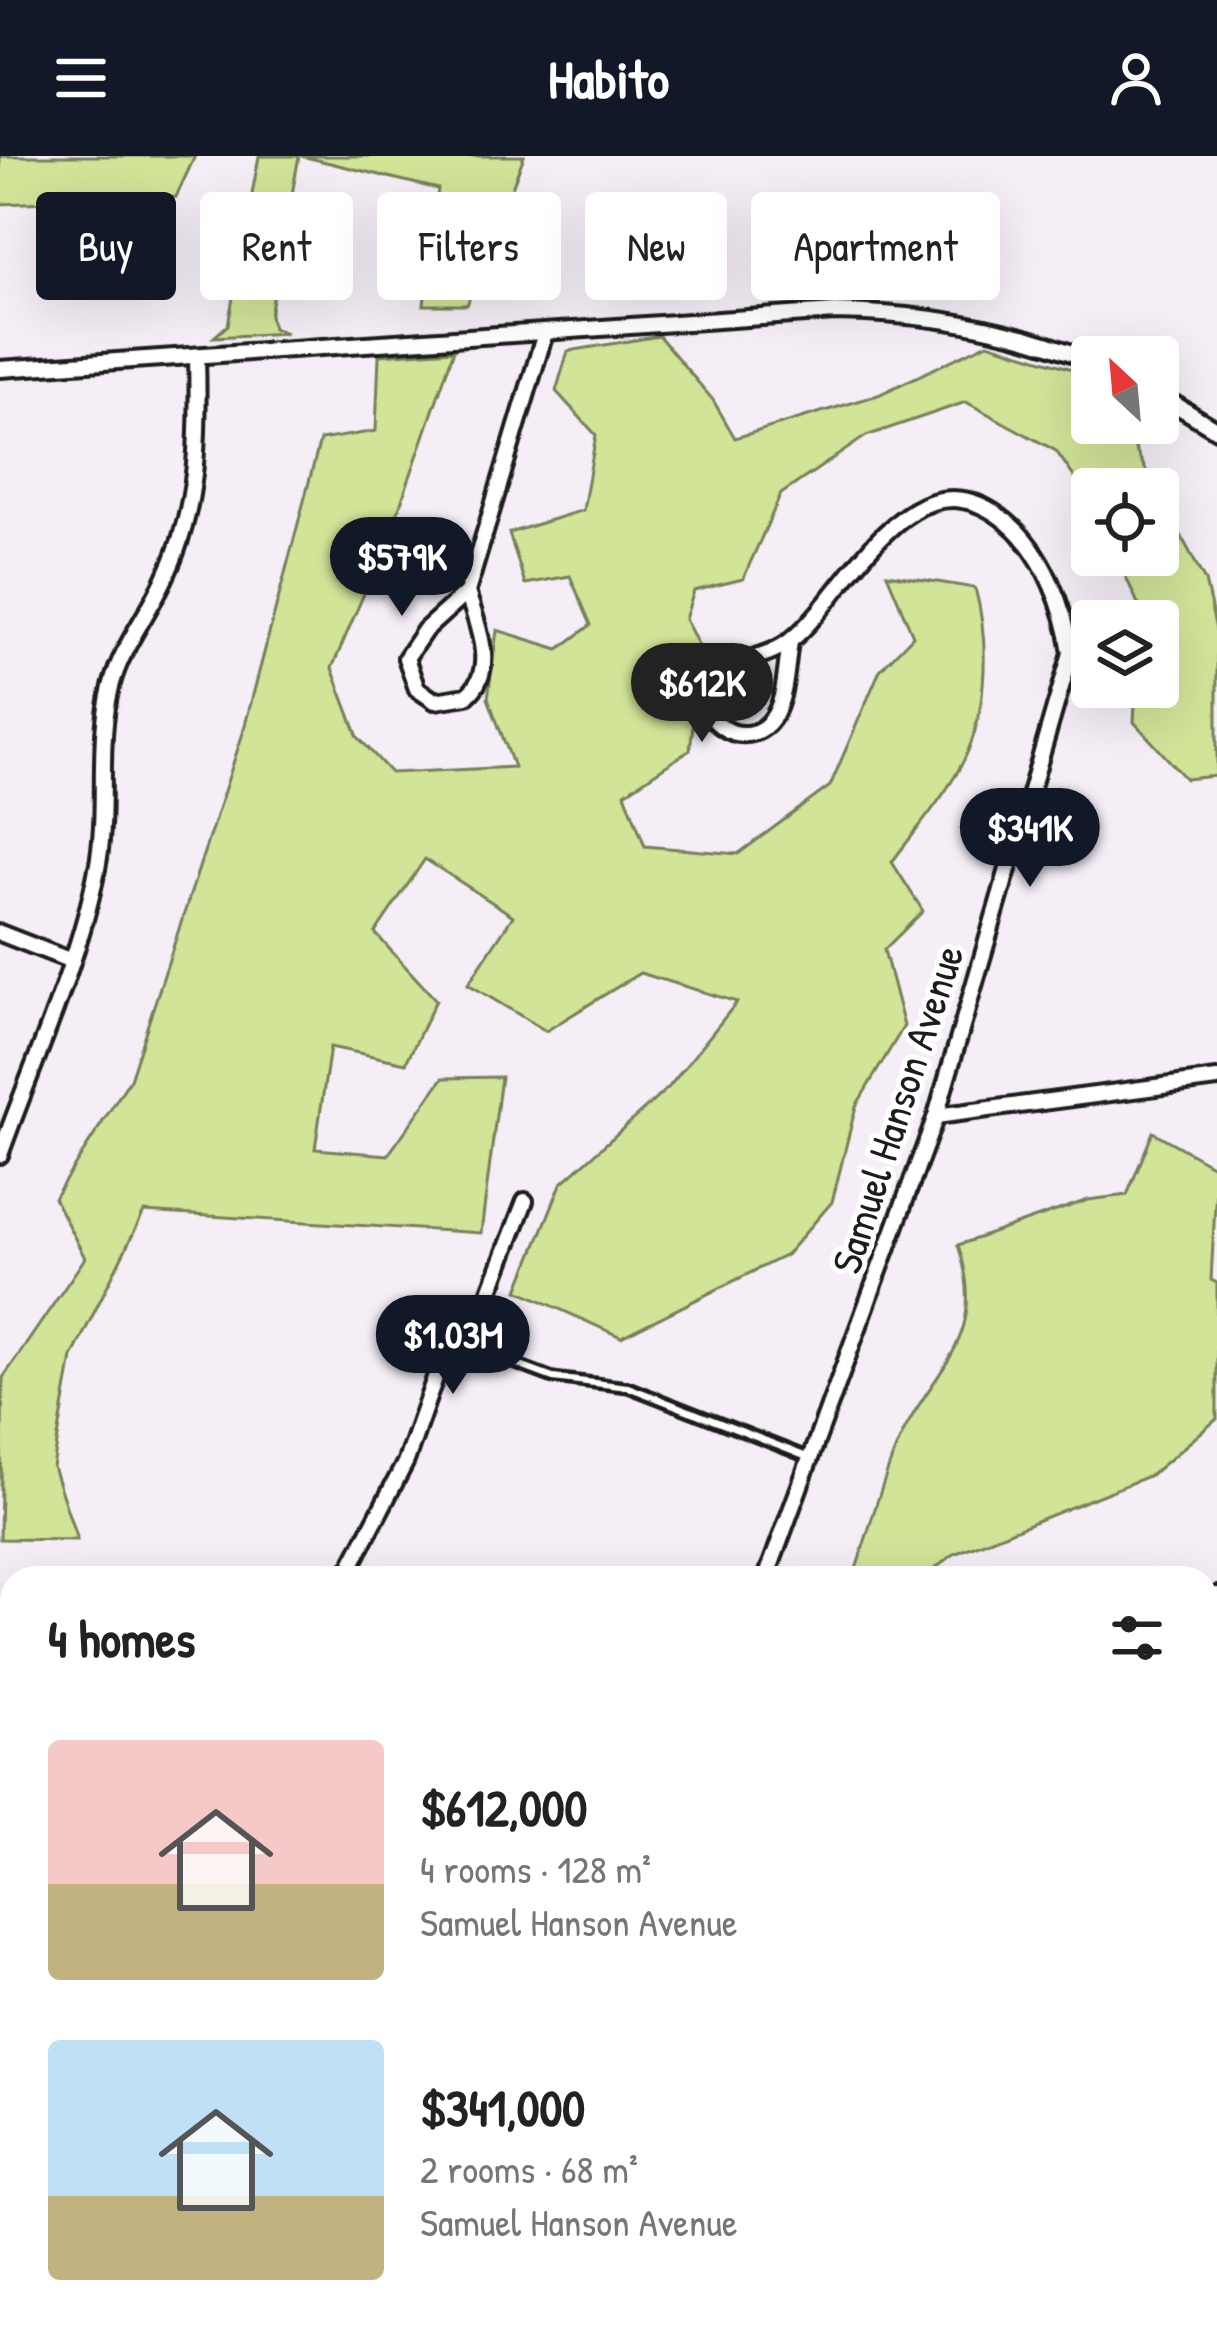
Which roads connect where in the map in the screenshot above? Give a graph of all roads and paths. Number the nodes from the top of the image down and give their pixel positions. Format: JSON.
{"nodes":[{"id":1,"x":544,"y":333,"type":"junction"},
{"id":2,"x":1071,"y":354,"type":"edge"},
{"id":3,"x":197,"y":356,"type":"junction"},
{"id":4,"x":0,"y":369,"type":"edge"},
{"id":5,"x":1179,"y":407,"type":"edge"},
{"id":6,"x":1217,"y":430,"type":"edge"},
{"id":7,"x":467,"y":592,"type":"junction"},
{"id":8,"x":790,"y":642,"type":"junction"},
{"id":9,"x":0,"y":933,"type":"edge"},
{"id":10,"x":69,"y":961,"type":"junction"},
{"id":11,"x":1217,"y":1079,"type":"edge"},
{"id":12,"x":936,"y":1116,"type":"junction"},
{"id":13,"x":0,"y":1155,"type":"edge"},
{"id":14,"x":525,"y":1201,"type":"dead end"},
{"id":15,"x":460,"y":1343,"type":"junction"},
{"id":16,"x":810,"y":1458,"type":"junction"},
{"id":17,"x":351,"y":1566,"type":"edge"},
{"id":18,"x":770,"y":1566,"type":"edge"}],
"edges":[{"from":1,"to":2,"type":"street"},
{"from":1,"to":3,"type":"street"},
{"from":1,"to":7,"type":"street"},
{"from":3,"to":4,"type":"street"},
{"from":3,"to":10,"type":"street"},
{"from":5,"to":6,"type":"street"},
{"from":7,"to":7,"type":"street"},
{"from":8,"to":8,"type":"street","name":"Samuel Hanson Avenue"},
{"from":8,"to":12,"type":"street","name":"Samuel Hanson Avenue"},
{"from":9,"to":10,"type":"street"},
{"from":10,"to":13,"type":"street"},
{"from":11,"to":12,"type":"street"},
{"from":12,"to":16,"type":"street","name":"Samuel Hanson Avenue"},
{"from":14,"to":15,"type":"street"},
{"from":15,"to":16,"type":"lane"},
{"from":15,"to":17,"type":"street"},
{"from":16,"to":18,"type":"street","name":"Samuel Hanson Avenue"}]}
